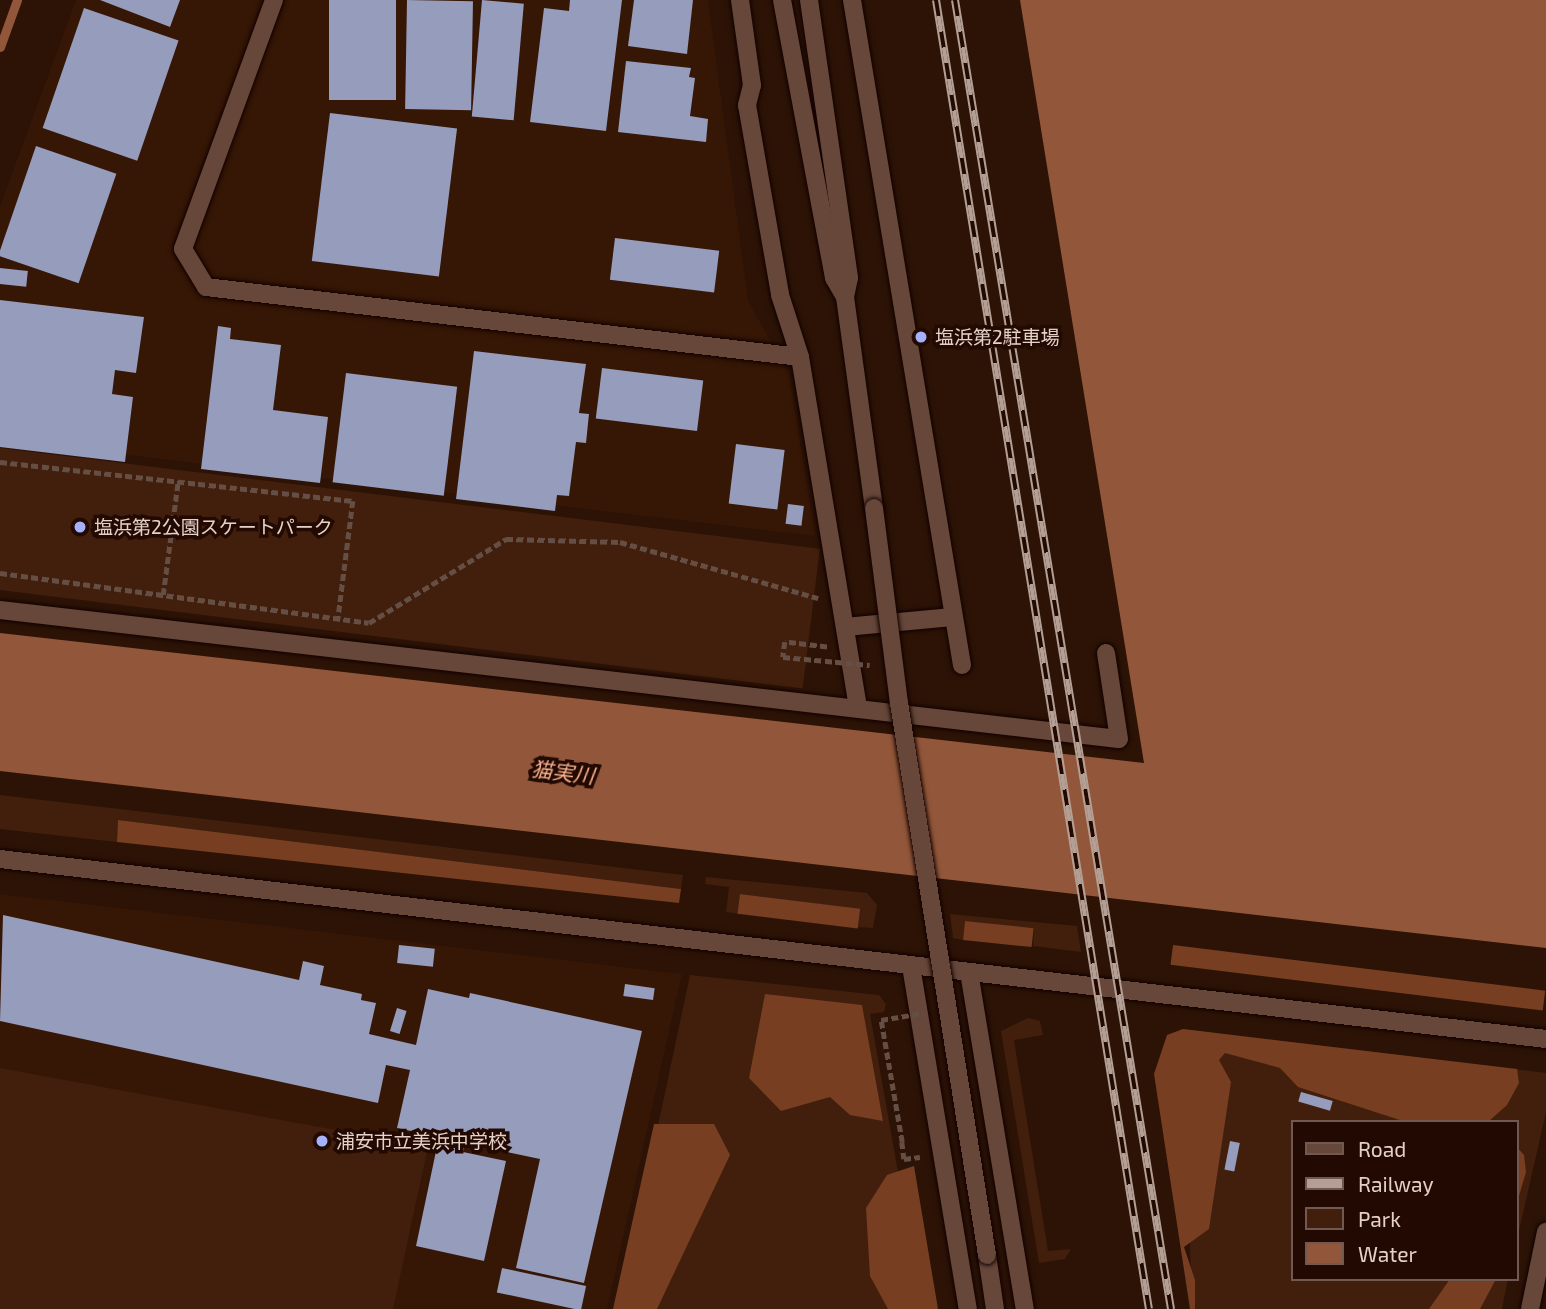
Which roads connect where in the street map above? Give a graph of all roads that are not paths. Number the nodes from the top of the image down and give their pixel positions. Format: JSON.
{"nodes":[{"id":1,"x":274,"y":0,"type":"edge"},
{"id":2,"x":740,"y":0,"type":"edge"},
{"id":3,"x":782,"y":0,"type":"edge"},
{"id":4,"x":809,"y":0,"type":"edge"},
{"id":5,"x":852,"y":0,"type":"edge"},
{"id":6,"x":845,"y":296,"type":"junction"},
{"id":7,"x":800,"y":356,"type":"junction"},
{"id":8,"x":0,"y":610,"type":"edge"},
{"id":9,"x":953,"y":617,"type":"junction"},
{"id":10,"x":845,"y":626,"type":"junction"},
{"id":11,"x":1106,"y":653,"type":"dead end"},
{"id":12,"x":961,"y":666,"type":"dead end"},
{"id":13,"x":858,"y":708,"type":"junction"},
{"id":14,"x":0,"y":859,"type":"edge"},
{"id":15,"x":911,"y":966,"type":"junction"},
{"id":16,"x":969,"y":972,"type":"junction"},
{"id":17,"x":1546,"y":1039,"type":"edge"},
{"id":18,"x":1546,"y":1232,"type":"edge"},
{"id":19,"x":968,"y":1309,"type":"edge"},
{"id":20,"x":995,"y":1309,"type":"edge"},
{"id":21,"x":1025,"y":1309,"type":"edge"},
{"id":22,"x":1530,"y":1309,"type":"edge"}],
"edges":[{"from":1,"to":7,"type":"street"},
{"from":2,"to":7,"type":"street"},
{"from":3,"to":6,"type":"street"},
{"from":4,"to":6,"type":"street"},
{"from":5,"to":9,"type":"street"},
{"from":6,"to":20,"type":"street","bridge":true},
{"from":7,"to":10,"type":"street"},
{"from":8,"to":13,"type":"street"},
{"from":9,"to":10,"type":"street"},
{"from":9,"to":12,"type":"street"},
{"from":10,"to":13,"type":"street"},
{"from":11,"to":13,"type":"street"},
{"from":14,"to":15,"type":"street"},
{"from":15,"to":16,"type":"street"},
{"from":15,"to":19,"type":"street"},
{"from":16,"to":17,"type":"street"},
{"from":16,"to":21,"type":"street"},
{"from":18,"to":22,"type":"street"}]}
